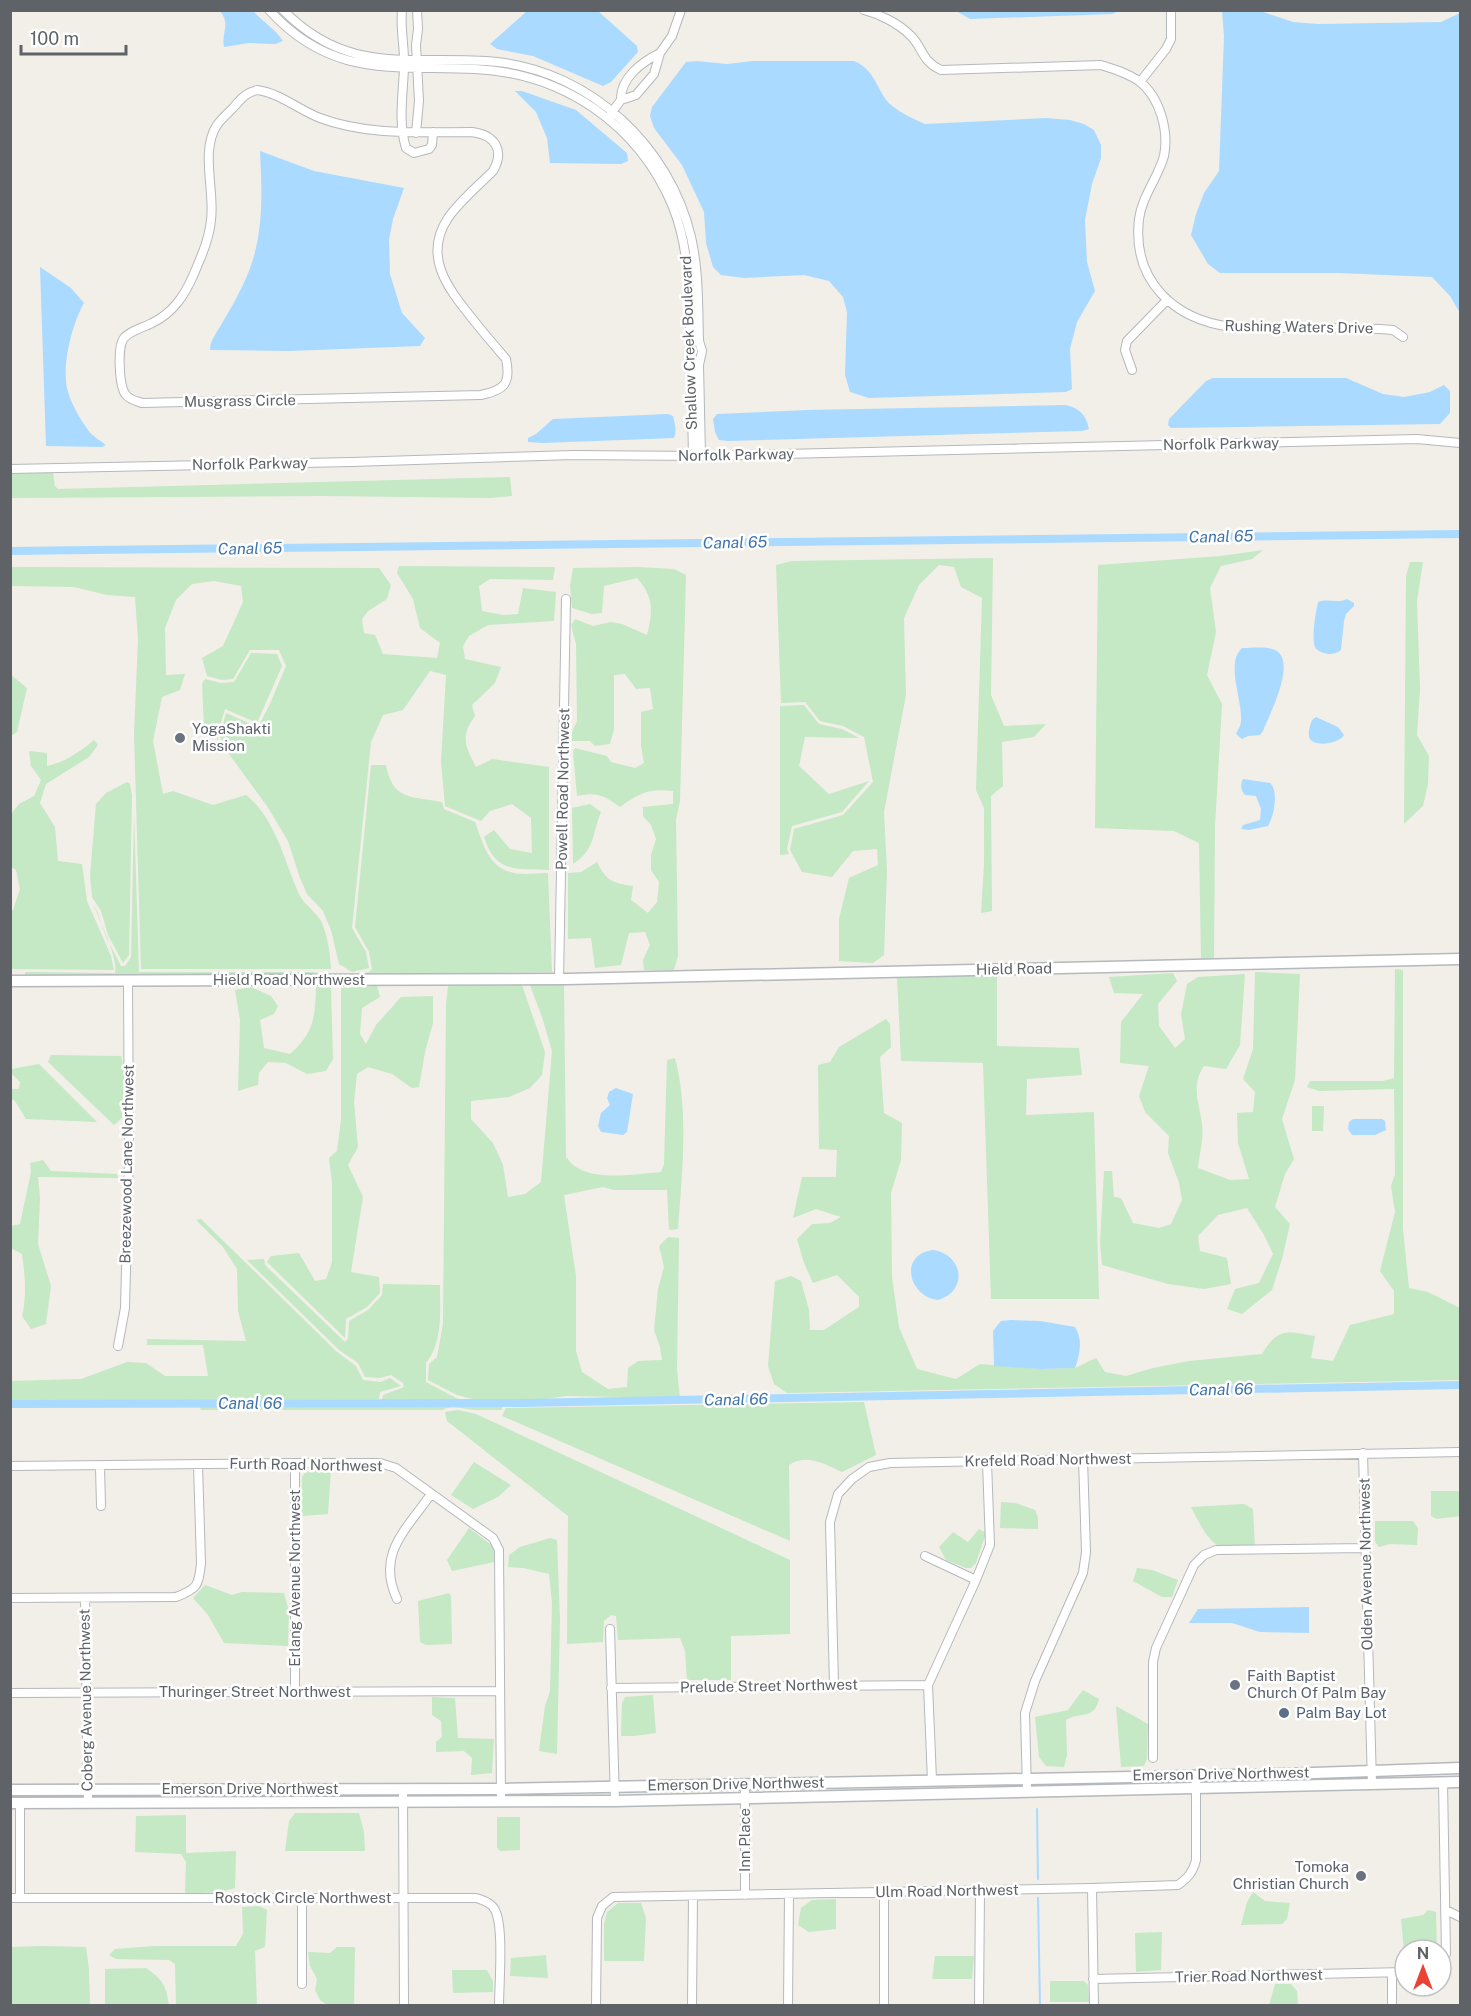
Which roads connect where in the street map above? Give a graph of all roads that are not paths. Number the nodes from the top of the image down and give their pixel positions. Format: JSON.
{"nodes":[{"id":1,"x":269,"y":10,"type":"edge"},
{"id":2,"x":283,"y":10,"type":"edge"},
{"id":3,"x":402,"y":10,"type":"edge"},
{"id":4,"x":417,"y":10,"type":"edge"},
{"id":5,"x":681,"y":10,"type":"edge"},
{"id":6,"x":864,"y":10,"type":"edge"},
{"id":7,"x":1171,"y":10,"type":"edge"},
{"id":8,"x":660,"y":53,"type":"junction"},
{"id":9,"x":404,"y":65,"type":"junction"},
{"id":10,"x":416,"y":65,"type":"junction"},
{"id":11,"x":632,"y":74,"type":"junction"},
{"id":12,"x":1140,"y":82,"type":"junction"},
{"id":13,"x":645,"y":85,"type":"junction"},
{"id":14,"x":621,"y":100,"type":"junction"},
{"id":15,"x":609,"y":115,"type":"junction"},
{"id":16,"x":416,"y":132,"type":"junction"},
{"id":17,"x":433,"y":132,"type":"junction"},
{"id":18,"x":403,"y":133,"type":"junction"},
{"id":19,"x":1167,"y":300,"type":"junction"},
{"id":20,"x":1403,"y":337,"type":"dead end"},
{"id":21,"x":1132,"y":370,"type":"dead end"},
{"id":22,"x":1461,"y":443,"type":"edge"},
{"id":23,"x":697,"y":456,"type":"junction"},
{"id":24,"x":10,"y":469,"type":"edge"},
{"id":25,"x":566,"y":599,"type":"dead end"},
{"id":26,"x":1461,"y":959,"type":"edge"},
{"id":27,"x":563,"y":979,"type":"junction"},
{"id":28,"x":10,"y":981,"type":"edge"},
{"id":29,"x":128,"y":981,"type":"junction"},
{"id":30,"x":118,"y":1346,"type":"dead end"},
{"id":31,"x":1461,"y":1452,"type":"edge"},
{"id":32,"x":1364,"y":1453,"type":"junction"},
{"id":33,"x":1083,"y":1459,"type":"junction"},
{"id":34,"x":987,"y":1462,"type":"junction"},
{"id":35,"x":295,"y":1463,"type":"junction"},
{"id":36,"x":198,"y":1465,"type":"junction"},
{"id":37,"x":10,"y":1466,"type":"edge"},
{"id":38,"x":100,"y":1467,"type":"junction"},
{"id":39,"x":431,"y":1494,"type":"junction"},
{"id":40,"x":101,"y":1506,"type":"dead end"},
{"id":41,"x":1365,"y":1548,"type":"junction"},
{"id":42,"x":925,"y":1556,"type":"dead end"},
{"id":43,"x":976,"y":1580,"type":"junction"},
{"id":44,"x":10,"y":1598,"type":"edge"},
{"id":45,"x":85,"y":1598,"type":"junction"},
{"id":46,"x":397,"y":1599,"type":"dead end"},
{"id":47,"x":610,"y":1629,"type":"dead end"},
{"id":48,"x":928,"y":1684,"type":"junction"},
{"id":49,"x":834,"y":1685,"type":"junction"},
{"id":50,"x":611,"y":1688,"type":"junction"},
{"id":51,"x":499,"y":1691,"type":"junction"},
{"id":52,"x":295,"y":1692,"type":"junction"},
{"id":53,"x":10,"y":1693,"type":"edge"},
{"id":54,"x":86,"y":1693,"type":"junction"},
{"id":55,"x":1153,"y":1758,"type":"dead end"},
{"id":56,"x":1461,"y":1768,"type":"edge"},
{"id":57,"x":1372,"y":1772,"type":"junction"},
{"id":58,"x":1196,"y":1775,"type":"junction"},
{"id":59,"x":1027,"y":1778,"type":"junction"},
{"id":60,"x":932,"y":1780,"type":"junction"},
{"id":61,"x":1443,"y":1782,"type":"junction"},
{"id":62,"x":1461,"y":1782,"type":"edge"},
{"id":63,"x":745,"y":1784,"type":"junction"},
{"id":64,"x":1372,"y":1784,"type":"junction"},
{"id":65,"x":615,"y":1786,"type":"junction"},
{"id":66,"x":1196,"y":1787,"type":"junction"},
{"id":67,"x":403,"y":1789,"type":"junction"},
{"id":68,"x":501,"y":1789,"type":"junction"},
{"id":69,"x":10,"y":1790,"type":"edge"},
{"id":70,"x":87,"y":1790,"type":"junction"},
{"id":71,"x":1027,"y":1791,"type":"junction"},
{"id":72,"x":745,"y":1797,"type":"junction"},
{"id":73,"x":615,"y":1801,"type":"junction"},
{"id":74,"x":88,"y":1802,"type":"junction"},
{"id":75,"x":403,"y":1802,"type":"junction"},
{"id":76,"x":501,"y":1802,"type":"junction"},
{"id":77,"x":15,"y":1803,"type":"edge"},
{"id":78,"x":1092,"y":1888,"type":"junction"},
{"id":79,"x":980,"y":1890,"type":"junction"},
{"id":80,"x":884,"y":1892,"type":"junction"},
{"id":81,"x":789,"y":1894,"type":"junction"},
{"id":82,"x":745,"y":1895,"type":"junction"},
{"id":83,"x":693,"y":1896,"type":"junction"},
{"id":84,"x":15,"y":1898,"type":"edge"},
{"id":85,"x":403,"y":1898,"type":"junction"},
{"id":86,"x":302,"y":1899,"type":"junction"},
{"id":87,"x":1446,"y":1910,"type":"junction"},
{"id":88,"x":1461,"y":1917,"type":"edge"},
{"id":89,"x":1446,"y":1938,"type":"edge"},
{"id":90,"x":1392,"y":1973,"type":"joint"},
{"id":91,"x":1093,"y":1979,"type":"junction"},
{"id":92,"x":302,"y":1984,"type":"dead end"},
{"id":93,"x":404,"y":2006,"type":"edge"},
{"id":94,"x":499,"y":2006,"type":"edge"},
{"id":95,"x":596,"y":2006,"type":"edge"},
{"id":96,"x":692,"y":2006,"type":"edge"},
{"id":97,"x":788,"y":2006,"type":"edge"},
{"id":98,"x":884,"y":2006,"type":"edge"},
{"id":99,"x":978,"y":2006,"type":"edge"},
{"id":100,"x":1094,"y":2006,"type":"edge"},
{"id":101,"x":1392,"y":2006,"type":"edge"}],
"edges":[{"from":1,"to":9,"type":"street","name":"Shallow Creek Boulevard"},
{"from":2,"to":9,"type":"street","name":"Shallow Creek Boulevard"},
{"from":3,"to":9,"type":"street"},
{"from":4,"to":10,"type":"street"},
{"from":5,"to":8,"type":"street"},
{"from":6,"to":12,"type":"street","name":"Rushing Waters Drive"},
{"from":7,"to":12,"type":"street"},
{"from":8,"to":11,"type":"street"},
{"from":8,"to":13,"type":"street"},
{"from":9,"to":10,"type":"street","name":"Shallow Creek Boulevard"},
{"from":9,"to":18,"type":"street"},
{"from":10,"to":15,"type":"street","name":"Shallow Creek Boulevard"},
{"from":10,"to":16,"type":"street"},
{"from":11,"to":13,"type":"street"},
{"from":11,"to":14,"type":"street"},
{"from":12,"to":19,"type":"street","name":"Rushing Waters Drive"},
{"from":13,"to":14,"type":"street"},
{"from":14,"to":15,"type":"street"},
{"from":15,"to":23,"type":"street","name":"Shallow Creek Boulevard"},
{"from":16,"to":17,"type":"street","name":"Musgrass Circle"},
{"from":16,"to":18,"type":"street","name":"Musgrass Circle"},
{"from":17,"to":18,"type":"street"},
{"from":17,"to":18,"type":"street","name":"Musgrass Circle"},
{"from":19,"to":20,"type":"street","name":"Rushing Waters Drive"},
{"from":19,"to":21,"type":"street"},
{"from":22,"to":23,"type":"street","name":"Norfolk Parkway"},
{"from":23,"to":24,"type":"street","name":"Norfolk Parkway"},
{"from":25,"to":27,"type":"street","name":"Powell Road Northwest"},
{"from":26,"to":27,"type":"street","name":"Hield Road"},
{"from":27,"to":29,"type":"street","name":"Hield Road Northwest"},
{"from":28,"to":29,"type":"street","name":"Hield Road Northwest"},
{"from":29,"to":30,"type":"street","name":"Breezewood Lane Northwest"},
{"from":31,"to":32,"type":"street","name":"Krefeld Road Northwest"},
{"from":32,"to":33,"type":"street","name":"Krefeld Road Northwest"},
{"from":32,"to":41,"type":"street","name":"Olden Avenue Northwest"},
{"from":33,"to":34,"type":"street","name":"Krefeld Road Northwest"},
{"from":33,"to":59,"type":"street"},
{"from":34,"to":43,"type":"street"},
{"from":34,"to":49,"type":"street","name":"Krefeld Road Northwest"},
{"from":35,"to":36,"type":"street","name":"Furth Road Northwest"},
{"from":35,"to":39,"type":"street","name":"Furth Road Northwest"},
{"from":35,"to":52,"type":"street","name":"Erlang Avenue Northwest"},
{"from":36,"to":38,"type":"street","name":"Furth Road Northwest"},
{"from":36,"to":45,"type":"street"},
{"from":37,"to":38,"type":"street","name":"Furth Road Northwest"},
{"from":38,"to":40,"type":"street"},
{"from":39,"to":46,"type":"street"},
{"from":39,"to":51,"type":"street","name":"Furth Road Northwest"},
{"from":41,"to":55,"type":"street"},
{"from":41,"to":57,"type":"street","name":"Olden Avenue Northwest"},
{"from":42,"to":43,"type":"street"},
{"from":43,"to":48,"type":"street"},
{"from":44,"to":45,"type":"street"},
{"from":45,"to":54,"type":"street","name":"Coberg Avenue Northwest"},
{"from":47,"to":50,"type":"street"},
{"from":48,"to":49,"type":"street","name":"Prelude Street Northwest"},
{"from":48,"to":60,"type":"street"},
{"from":49,"to":50,"type":"street","name":"Prelude Street Northwest"},
{"from":50,"to":65,"type":"street"},
{"from":51,"to":52,"type":"street","name":"Thuringer Street Northwest"},
{"from":51,"to":68,"type":"street","name":"Furth Road Northwest"},
{"from":52,"to":54,"type":"street","name":"Thuringer Street Northwest"},
{"from":53,"to":54,"type":"street","name":"Thuringer Street Northwest"},
{"from":54,"to":70,"type":"street","name":"Coberg Avenue Northwest"},
{"from":56,"to":57,"type":"street","name":"Emerson Drive Northwest"},
{"from":57,"to":58,"type":"street","name":"Emerson Drive Northwest"},
{"from":57,"to":64,"type":"street","name":"Olden Avenue Northwest"},
{"from":58,"to":59,"type":"street","name":"Emerson Drive Northwest"},
{"from":58,"to":66,"type":"street","name":"Ulm Road Northwest"},
{"from":59,"to":60,"type":"street","name":"Emerson Drive Northwest"},
{"from":59,"to":71,"type":"street"},
{"from":60,"to":63,"type":"street","name":"Emerson Drive Northwest"},
{"from":61,"to":62,"type":"street","name":"Emerson Drive Northwest"},
{"from":61,"to":64,"type":"street","name":"Emerson Drive Northwest"},
{"from":61,"to":87,"type":"street"},
{"from":63,"to":65,"type":"street","name":"Emerson Drive Northwest"},
{"from":63,"to":72,"type":"street","name":"Inn Place"},
{"from":64,"to":66,"type":"street","name":"Emerson Drive Northwest"},
{"from":65,"to":68,"type":"street","name":"Emerson Drive Northwest"},
{"from":65,"to":73,"type":"street"},
{"from":66,"to":71,"type":"street","name":"Emerson Drive Northwest"},
{"from":66,"to":78,"type":"street","name":"Ulm Road Northwest"},
{"from":67,"to":68,"type":"street","name":"Emerson Drive Northwest"},
{"from":67,"to":70,"type":"street","name":"Emerson Drive Northwest"},
{"from":67,"to":75,"type":"street"},
{"from":68,"to":76,"type":"street","name":"Furth Road Northwest"},
{"from":69,"to":70,"type":"street","name":"Emerson Drive Northwest"},
{"from":70,"to":74,"type":"street","name":"Coberg Avenue Northwest"},
{"from":71,"to":72,"type":"street","name":"Emerson Drive Northwest"},
{"from":72,"to":73,"type":"street","name":"Emerson Drive Northwest"},
{"from":72,"to":82,"type":"street","name":"Inn Place"},
{"from":73,"to":76,"type":"street","name":"Emerson Drive Northwest"},
{"from":74,"to":75,"type":"street","name":"Emerson Drive Northwest"},
{"from":74,"to":77,"type":"street","name":"Emerson Drive Northwest"},
{"from":75,"to":76,"type":"street","name":"Emerson Drive Northwest"},
{"from":75,"to":85,"type":"street"},
{"from":77,"to":84,"type":"street"},
{"from":78,"to":79,"type":"street","name":"Ulm Road Northwest"},
{"from":78,"to":91,"type":"street"},
{"from":79,"to":80,"type":"street","name":"Ulm Road Northwest"},
{"from":79,"to":99,"type":"street"},
{"from":80,"to":81,"type":"street","name":"Ulm Road Northwest"},
{"from":80,"to":98,"type":"street"},
{"from":81,"to":82,"type":"street","name":"Ulm Road Northwest"},
{"from":81,"to":97,"type":"street"},
{"from":82,"to":83,"type":"street","name":"Ulm Road Northwest"},
{"from":83,"to":95,"type":"street","name":"Ulm Road Northwest"},
{"from":83,"to":96,"type":"street"},
{"from":84,"to":86,"type":"street","name":"Rostock Circle Northwest"},
{"from":85,"to":86,"type":"street","name":"Rostock Circle Northwest"},
{"from":85,"to":93,"type":"street"},
{"from":85,"to":94,"type":"street","name":"Rostock Circle Northwest"},
{"from":86,"to":92,"type":"street"},
{"from":87,"to":88,"type":"street"},
{"from":87,"to":89,"type":"street"},
{"from":90,"to":91,"type":"street","name":"Trier Road Northwest"},
{"from":90,"to":101,"type":"street"},
{"from":91,"to":100,"type":"street"}]}
